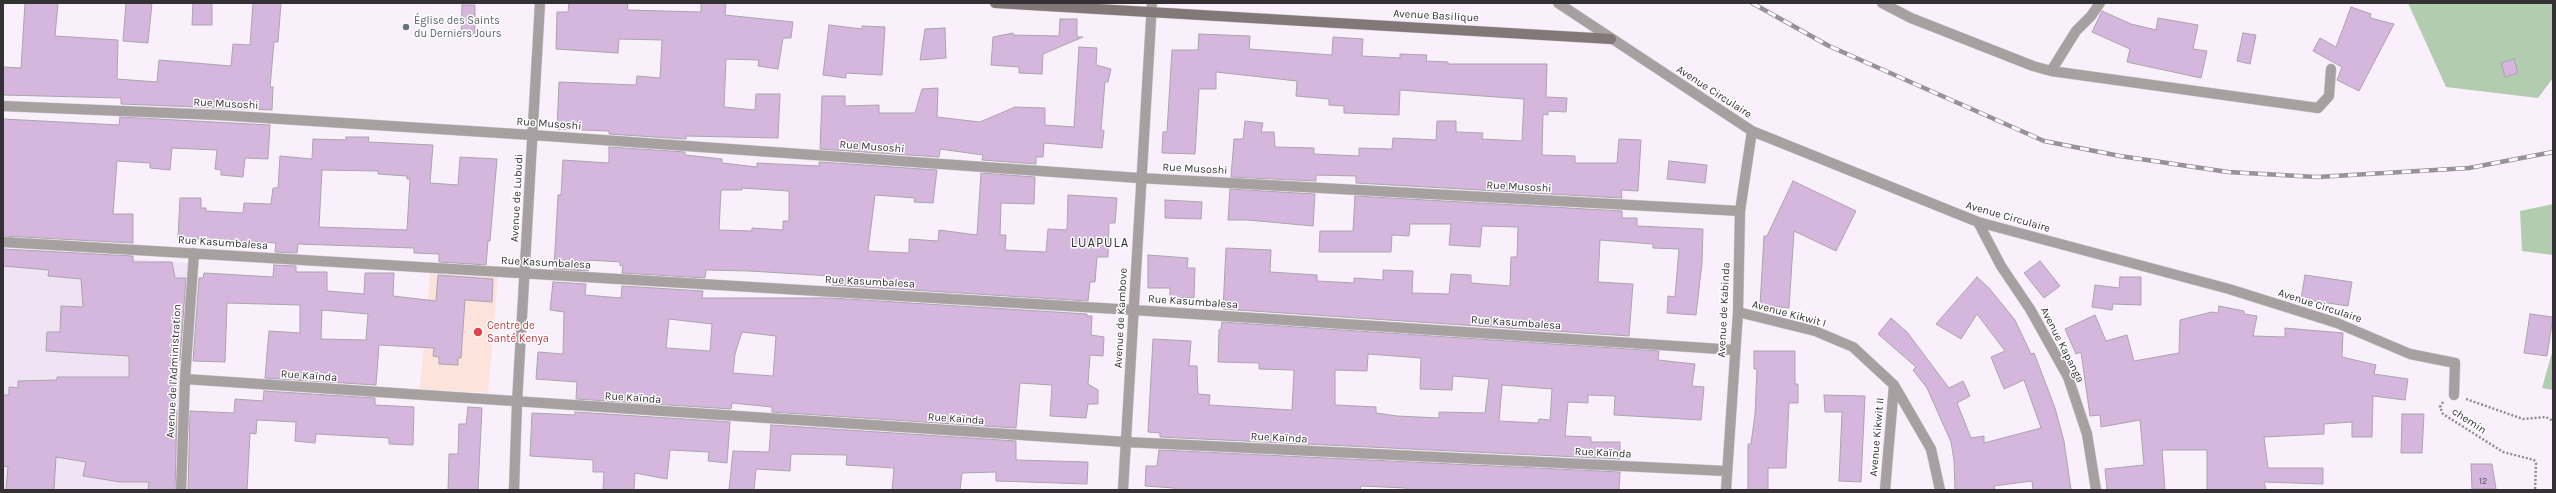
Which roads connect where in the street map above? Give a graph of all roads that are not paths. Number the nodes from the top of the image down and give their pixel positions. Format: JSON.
{"nodes":[{"id":1,"x":540,"y":3,"type":"edge"},
{"id":2,"x":995,"y":3,"type":"edge"},
{"id":3,"x":1558,"y":3,"type":"edge"},
{"id":4,"x":1882,"y":3,"type":"edge"},
{"id":5,"x":2100,"y":3,"type":"edge"},
{"id":6,"x":1151,"y":7,"type":"edge"},
{"id":7,"x":1611,"y":39,"type":"junction"},
{"id":8,"x":2331,"y":69,"type":"dead end"},
{"id":9,"x":2051,"y":71,"type":"junction"},
{"id":10,"x":3,"y":106,"type":"edge"},
{"id":11,"x":1752,"y":131,"type":"junction"},
{"id":12,"x":532,"y":134,"type":"junction"},
{"id":13,"x":1139,"y":178,"type":"junction"},
{"id":14,"x":1740,"y":211,"type":"junction"},
{"id":15,"x":1978,"y":222,"type":"junction"},
{"id":16,"x":3,"y":242,"type":"edge"},
{"id":17,"x":194,"y":253,"type":"junction"},
{"id":18,"x":526,"y":274,"type":"junction"},
{"id":19,"x":1134,"y":310,"type":"junction"},
{"id":20,"x":1738,"y":312,"type":"junction"},
{"id":21,"x":1735,"y":350,"type":"junction"},
{"id":22,"x":184,"y":379,"type":"junction"},
{"id":23,"x":1894,"y":385,"type":"junction"},
{"id":24,"x":2454,"y":395,"type":"road end"},
{"id":25,"x":517,"y":403,"type":"junction"},
{"id":26,"x":1126,"y":442,"type":"junction"},
{"id":27,"x":1726,"y":471,"type":"junction"},
{"id":28,"x":181,"y":490,"type":"edge"},
{"id":29,"x":514,"y":490,"type":"edge"},
{"id":30,"x":1123,"y":490,"type":"edge"},
{"id":31,"x":1726,"y":490,"type":"edge"},
{"id":32,"x":1884,"y":490,"type":"edge"},
{"id":33,"x":1940,"y":490,"type":"edge"},
{"id":34,"x":2096,"y":490,"type":"edge"}],
"edges":[{"from":1,"to":12,"type":"street","name":"Avenue de Lubudi"},
{"from":2,"to":6,"type":"street","name":"Avenue Basilique"},
{"from":3,"to":7,"type":"street","name":"Avenue Circulaire"},
{"from":4,"to":9,"type":"street"},
{"from":5,"to":9,"type":"street"},
{"from":6,"to":7,"type":"street","name":"Avenue Basilique"},
{"from":6,"to":13,"type":"street","name":"Avenue de Kambove"},
{"from":7,"to":11,"type":"street","name":"Avenue Circulaire"},
{"from":8,"to":9,"type":"street"},
{"from":10,"to":12,"type":"street","name":"Rue Musoshi"},
{"from":11,"to":14,"type":"street","name":"Avenue de Kabinda"},
{"from":11,"to":15,"type":"street","name":"Avenue Circulaire"},
{"from":12,"to":13,"type":"street","name":"Rue Musoshi"},
{"from":12,"to":18,"type":"street","name":"Avenue de Lubudi"},
{"from":13,"to":14,"type":"street","name":"Rue Musoshi"},
{"from":13,"to":19,"type":"street","name":"Avenue de Kambove"},
{"from":14,"to":20,"type":"street","name":"Avenue de Kabinda"},
{"from":15,"to":24,"type":"street","name":"Avenue Circulaire"},
{"from":15,"to":34,"type":"street","name":"Avenue Kapanga"},
{"from":16,"to":17,"type":"street","name":"Rue Kasumbalesa"},
{"from":17,"to":18,"type":"street","name":"Rue Kasumbalesa"},
{"from":17,"to":22,"type":"street","name":"Avenue de l'Administration"},
{"from":18,"to":19,"type":"street","name":"Rue Kasumbalesa"},
{"from":18,"to":25,"type":"street","name":"Avenue de Lubudi"},
{"from":19,"to":21,"type":"street","name":"Rue Kasumbalesa"},
{"from":19,"to":26,"type":"street","name":"Avenue de Kambove"},
{"from":20,"to":21,"type":"street","name":"Avenue de Kabinda"},
{"from":20,"to":23,"type":"street","name":"Avenue Kikwit I"},
{"from":21,"to":27,"type":"street","name":"Avenue de Kabinda"},
{"from":22,"to":25,"type":"street","name":"Rue Kaïnda"},
{"from":22,"to":28,"type":"street","name":"Avenue de l'Administration"},
{"from":23,"to":32,"type":"street","name":"Avenue Kikwit II"},
{"from":23,"to":33,"type":"street","name":"Avenue Kikwit I"},
{"from":25,"to":26,"type":"street","name":"Rue Kaïnda"},
{"from":25,"to":29,"type":"street","name":"Avenue de Lubudi"},
{"from":26,"to":27,"type":"street","name":"Rue Kaïnda"},
{"from":26,"to":30,"type":"street","name":"Avenue de Kambove"},
{"from":27,"to":31,"type":"street","name":"Avenue de Kabinda"}]}
